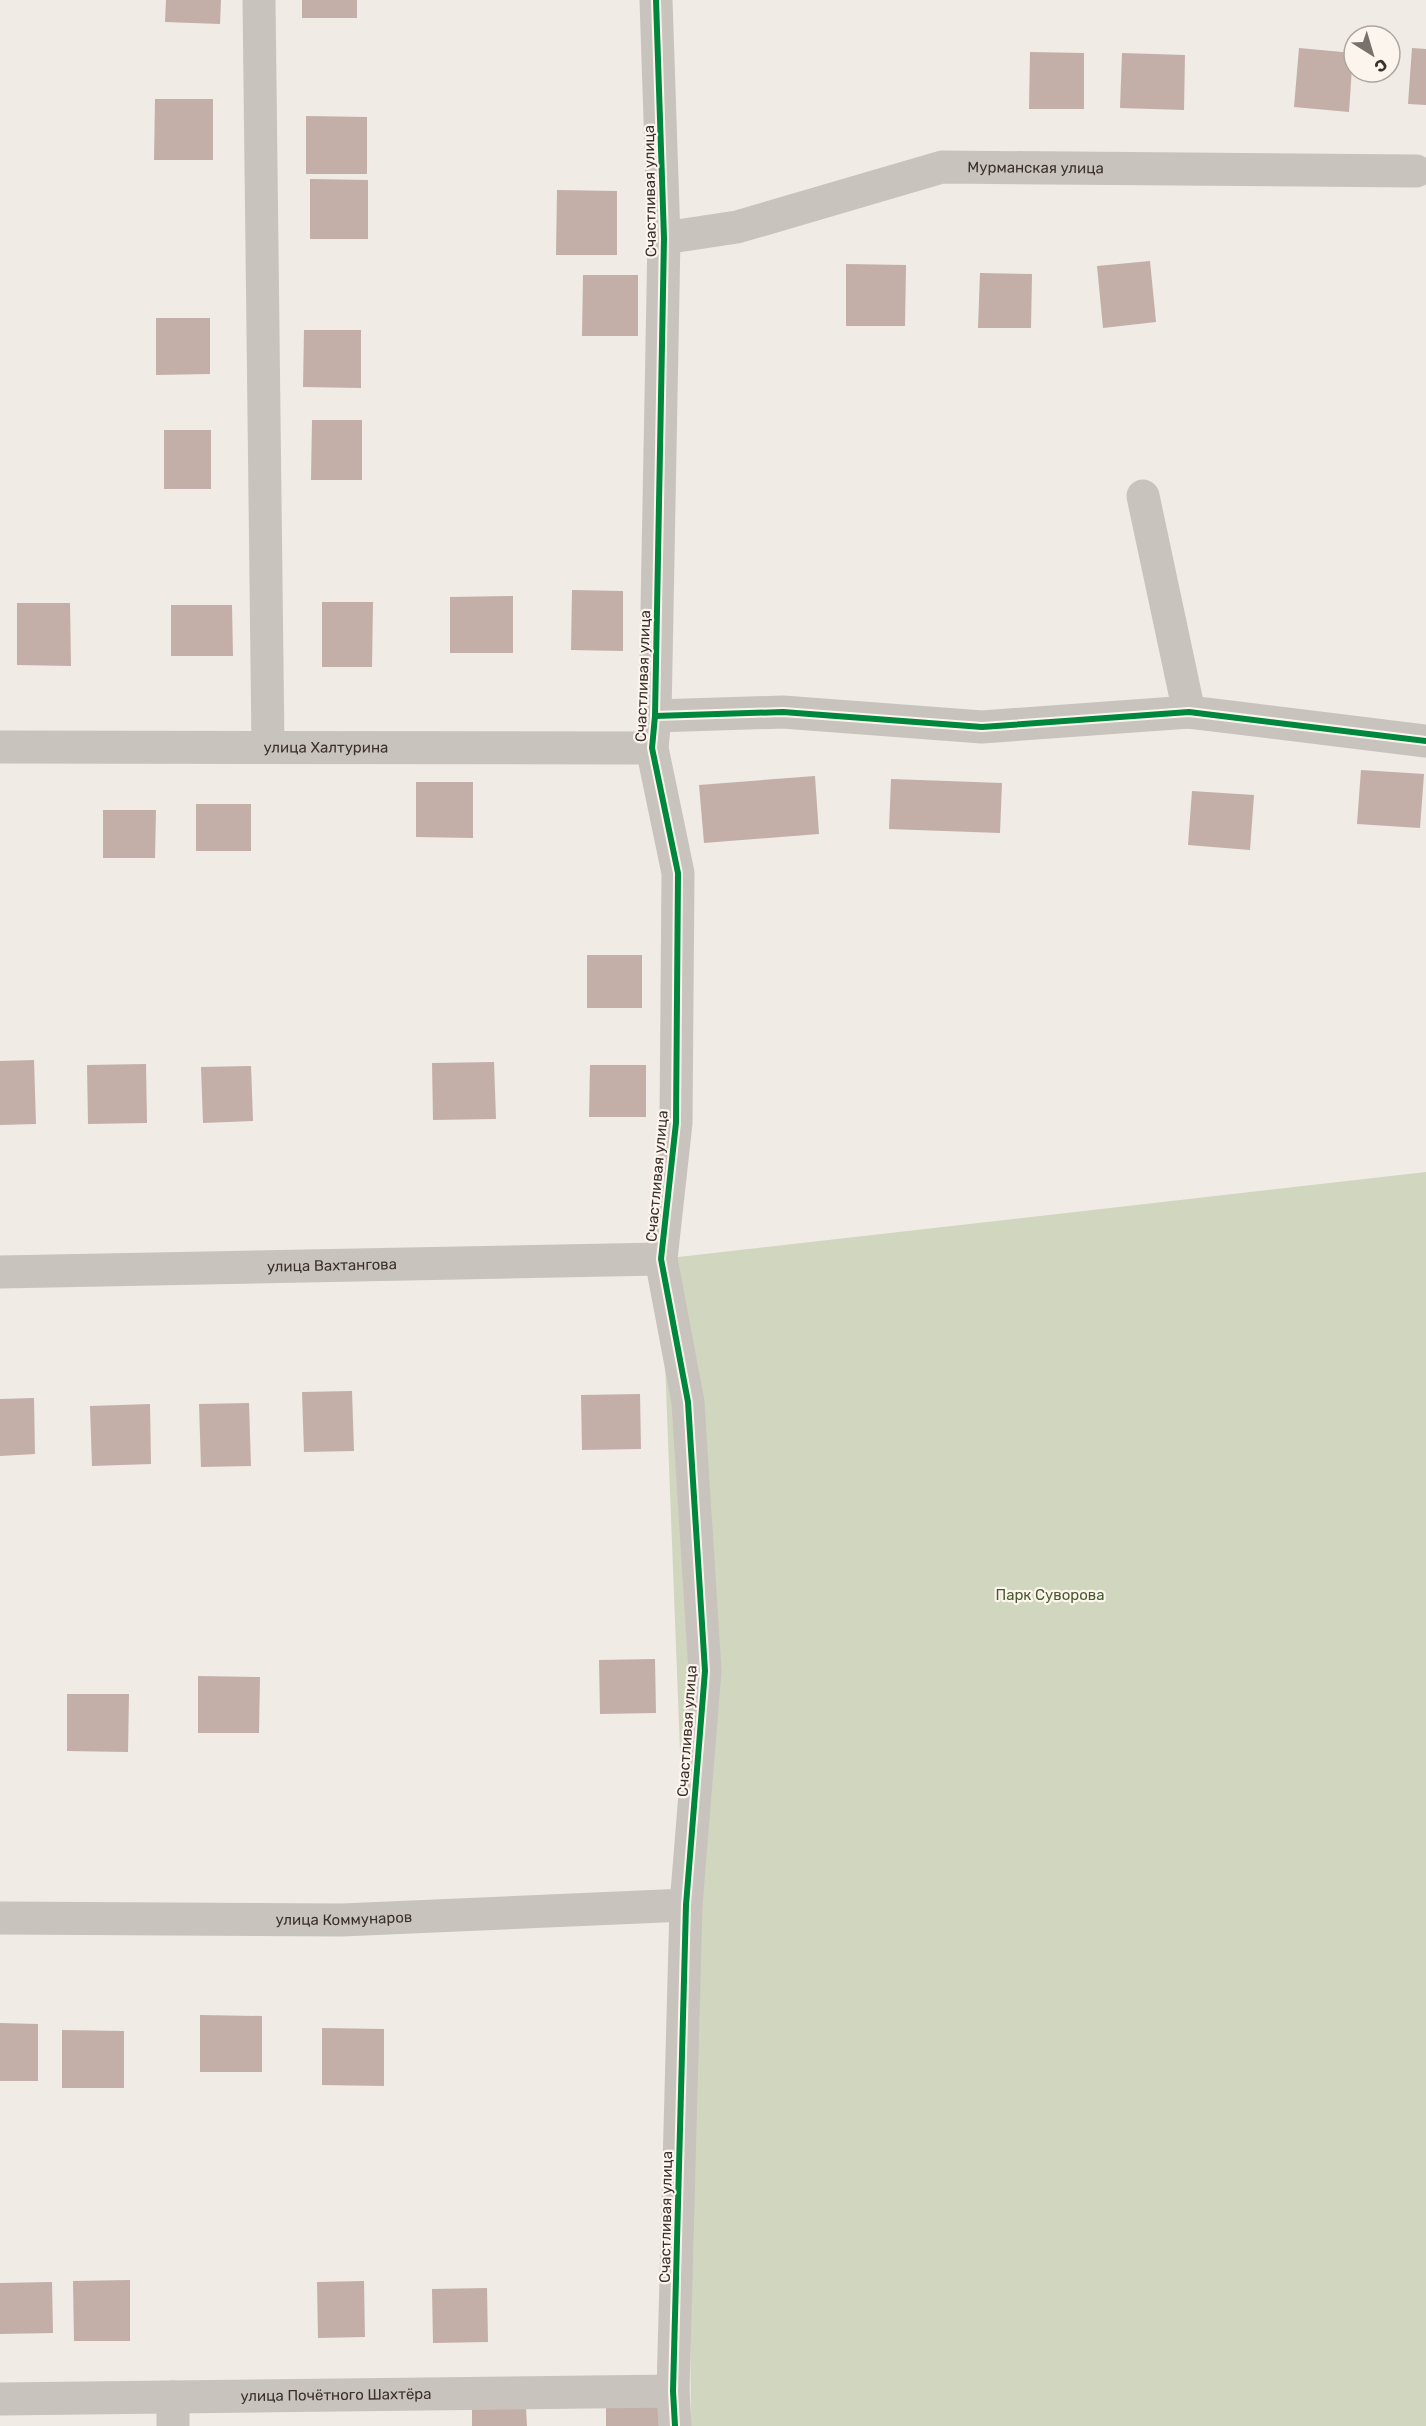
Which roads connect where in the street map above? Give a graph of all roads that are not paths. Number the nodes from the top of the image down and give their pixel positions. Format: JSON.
{"nodes":[{"id":1,"x":259,"y":0,"type":"edge"},
{"id":2,"x":656,"y":0,"type":"edge"},
{"id":3,"x":1416,"y":171,"type":"dead end"},
{"id":4,"x":664,"y":238,"type":"junction"},
{"id":5,"x":1143,"y":496,"type":"dead end"},
{"id":6,"x":1189,"y":712,"type":"junction"},
{"id":7,"x":655,"y":716,"type":"junction"},
{"id":8,"x":1426,"y":741,"type":"edge"},
{"id":9,"x":0,"y":747,"type":"edge"},
{"id":10,"x":268,"y":747,"type":"junction"},
{"id":11,"x":652,"y":748,"type":"junction"},
{"id":12,"x":662,"y":1260,"type":"junction"},
{"id":13,"x":0,"y":1272,"type":"edge"},
{"id":14,"x":686,"y":1905,"type":"junction"},
{"id":15,"x":0,"y":1918,"type":"edge"},
{"id":16,"x":673,"y":2391,"type":"junction"},
{"id":17,"x":0,"y":2399,"type":"edge"},
{"id":18,"x":173,"y":2411,"type":"edge"},
{"id":19,"x":675,"y":2426,"type":"edge"}],
"edges":[{"from":1,"to":10,"type":"street"},
{"from":2,"to":4,"type":"street","name":"Счастливая улица"},
{"from":3,"to":4,"type":"street","name":"Мурманская улица"},
{"from":4,"to":7,"type":"street","name":"Счастливая улица"},
{"from":5,"to":6,"type":"street"},
{"from":6,"to":7,"type":"street"},
{"from":6,"to":8,"type":"street"},
{"from":7,"to":11,"type":"street","name":"Счастливая улица"},
{"from":9,"to":10,"type":"street","name":"улица Халтурина"},
{"from":10,"to":11,"type":"street","name":"улица Халтурина"},
{"from":11,"to":12,"type":"street","name":"Счастливая улица"},
{"from":12,"to":13,"type":"street","name":"улица Вахтангова"},
{"from":12,"to":14,"type":"street","name":"Счастливая улица"},
{"from":14,"to":15,"type":"street","name":"улица Коммунаров"},
{"from":14,"to":16,"type":"street","name":"Счастливая улица"},
{"from":16,"to":18,"type":"street","name":"улица Почётного Шахтёра"},
{"from":16,"to":19,"type":"street","name":"Счастливая улица"},
{"from":17,"to":18,"type":"street","name":"улица Почётного Шахтёра"}]}
